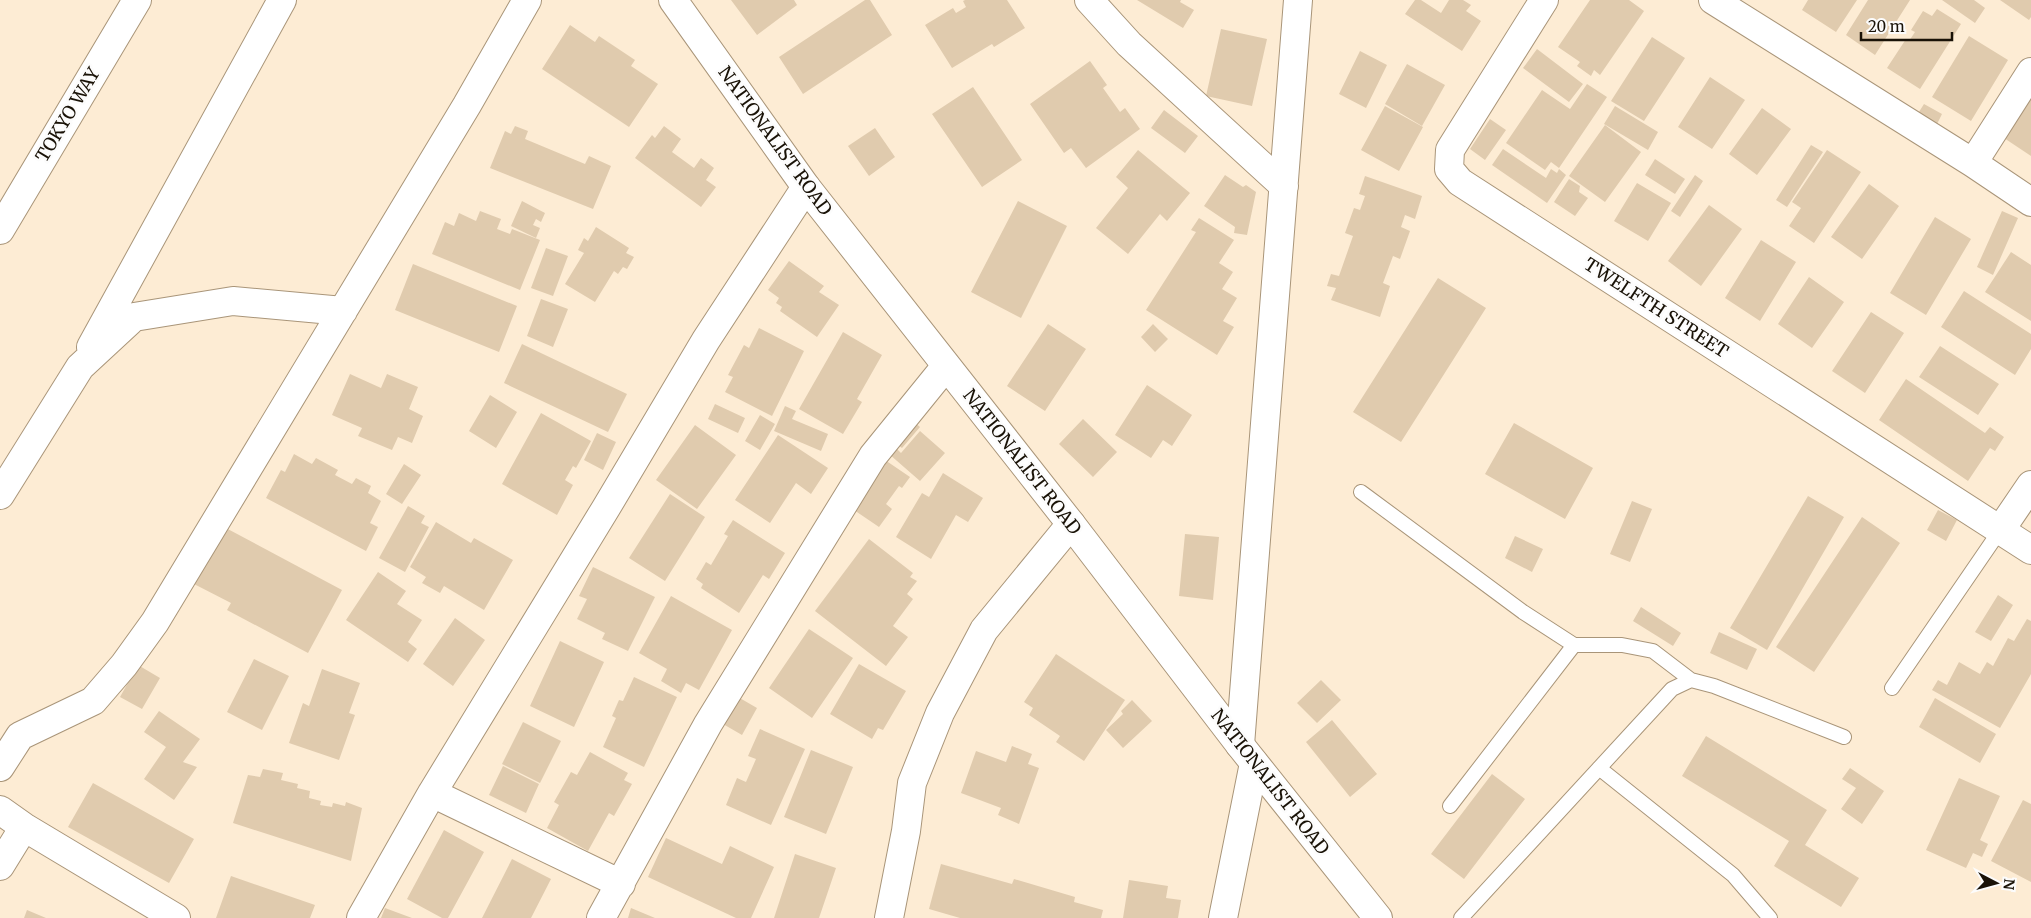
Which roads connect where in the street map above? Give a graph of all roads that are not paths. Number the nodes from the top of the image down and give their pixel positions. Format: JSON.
{"nodes":[{"id":1,"x":137,"y":0,"type":"edge"},
{"id":2,"x":282,"y":0,"type":"edge"},
{"id":3,"x":527,"y":0,"type":"edge"},
{"id":4,"x":673,"y":0,"type":"edge"},
{"id":5,"x":1089,"y":0,"type":"edge"},
{"id":6,"x":1298,"y":0,"type":"edge"},
{"id":7,"x":1544,"y":0,"type":"edge"},
{"id":8,"x":1713,"y":0,"type":"edge"},
{"id":9,"x":2031,"y":72,"type":"edge"},
{"id":10,"x":1973,"y":164,"type":"junction"},
{"id":11,"x":1284,"y":186,"type":"junction"},
{"id":12,"x":806,"y":187,"type":"junction"},
{"id":13,"x":2031,"y":202,"type":"edge"},
{"id":14,"x":0,"y":230,"type":"edge"},
{"id":15,"x":343,"y":311,"type":"junction"},
{"id":16,"x":946,"y":366,"type":"junction"},
{"id":17,"x":80,"y":367,"type":"junction"},
{"id":18,"x":2031,"y":485,"type":"edge"},
{"id":19,"x":1361,"y":492,"type":"dead end"},
{"id":20,"x":0,"y":495,"type":"edge"},
{"id":21,"x":1071,"y":524,"type":"junction"},
{"id":22,"x":2000,"y":529,"type":"junction"},
{"id":23,"x":2031,"y":550,"type":"edge"},
{"id":24,"x":1574,"y":645,"type":"junction"},
{"id":25,"x":1691,"y":680,"type":"junction"},
{"id":26,"x":1892,"y":688,"type":"dead end"},
{"id":27,"x":1844,"y":738,"type":"dead end"},
{"id":28,"x":1247,"y":754,"type":"junction"},
{"id":29,"x":0,"y":767,"type":"edge"},
{"id":30,"x":1599,"y":768,"type":"junction"},
{"id":31,"x":432,"y":793,"type":"junction"},
{"id":32,"x":1450,"y":806,"type":"dead end"},
{"id":33,"x":0,"y":810,"type":"edge"},
{"id":34,"x":24,"y":827,"type":"junction"},
{"id":35,"x":0,"y":866,"type":"edge"},
{"id":36,"x":621,"y":884,"type":"junction"},
{"id":37,"x":176,"y":918,"type":"edge"},
{"id":38,"x":361,"y":918,"type":"edge"},
{"id":39,"x":600,"y":918,"type":"edge"},
{"id":40,"x":889,"y":918,"type":"edge"},
{"id":41,"x":1223,"y":918,"type":"edge"},
{"id":42,"x":1378,"y":918,"type":"edge"},
{"id":43,"x":1461,"y":918,"type":"edge"},
{"id":44,"x":1770,"y":918,"type":"edge"}],
"edges":[{"from":1,"to":14,"type":"street","name":"TOKYO WAY"},
{"from":2,"to":17,"type":"street"},
{"from":3,"to":15,"type":"street"},
{"from":4,"to":12,"type":"street","name":"NATIONALIST ROAD"},
{"from":5,"to":11,"type":"street"},
{"from":6,"to":11,"type":"street"},
{"from":7,"to":22,"type":"street","name":"TWELFTH STREET"},
{"from":8,"to":10,"type":"street"},
{"from":9,"to":10,"type":"street"},
{"from":10,"to":13,"type":"street"},
{"from":11,"to":28,"type":"street"},
{"from":12,"to":16,"type":"street","name":"NATIONALIST ROAD"},
{"from":12,"to":31,"type":"street"},
{"from":15,"to":17,"type":"street"},
{"from":15,"to":29,"type":"street"},
{"from":16,"to":21,"type":"street","name":"NATIONALIST ROAD"},
{"from":16,"to":36,"type":"street"},
{"from":17,"to":20,"type":"street"},
{"from":18,"to":22,"type":"street"},
{"from":19,"to":24,"type":"lane"},
{"from":21,"to":28,"type":"street","name":"NATIONALIST ROAD"},
{"from":21,"to":40,"type":"street"},
{"from":22,"to":23,"type":"street","name":"TWELFTH STREET"},
{"from":22,"to":26,"type":"lane"},
{"from":24,"to":25,"type":"lane"},
{"from":24,"to":32,"type":"lane"},
{"from":25,"to":27,"type":"lane"},
{"from":25,"to":30,"type":"lane"},
{"from":28,"to":41,"type":"street"},
{"from":28,"to":42,"type":"street","name":"NATIONALIST ROAD"},
{"from":30,"to":43,"type":"lane"},
{"from":30,"to":44,"type":"lane"},
{"from":31,"to":36,"type":"street"},
{"from":31,"to":38,"type":"street"},
{"from":33,"to":34,"type":"street"},
{"from":34,"to":35,"type":"street"},
{"from":34,"to":37,"type":"street"},
{"from":36,"to":39,"type":"street"}]}
